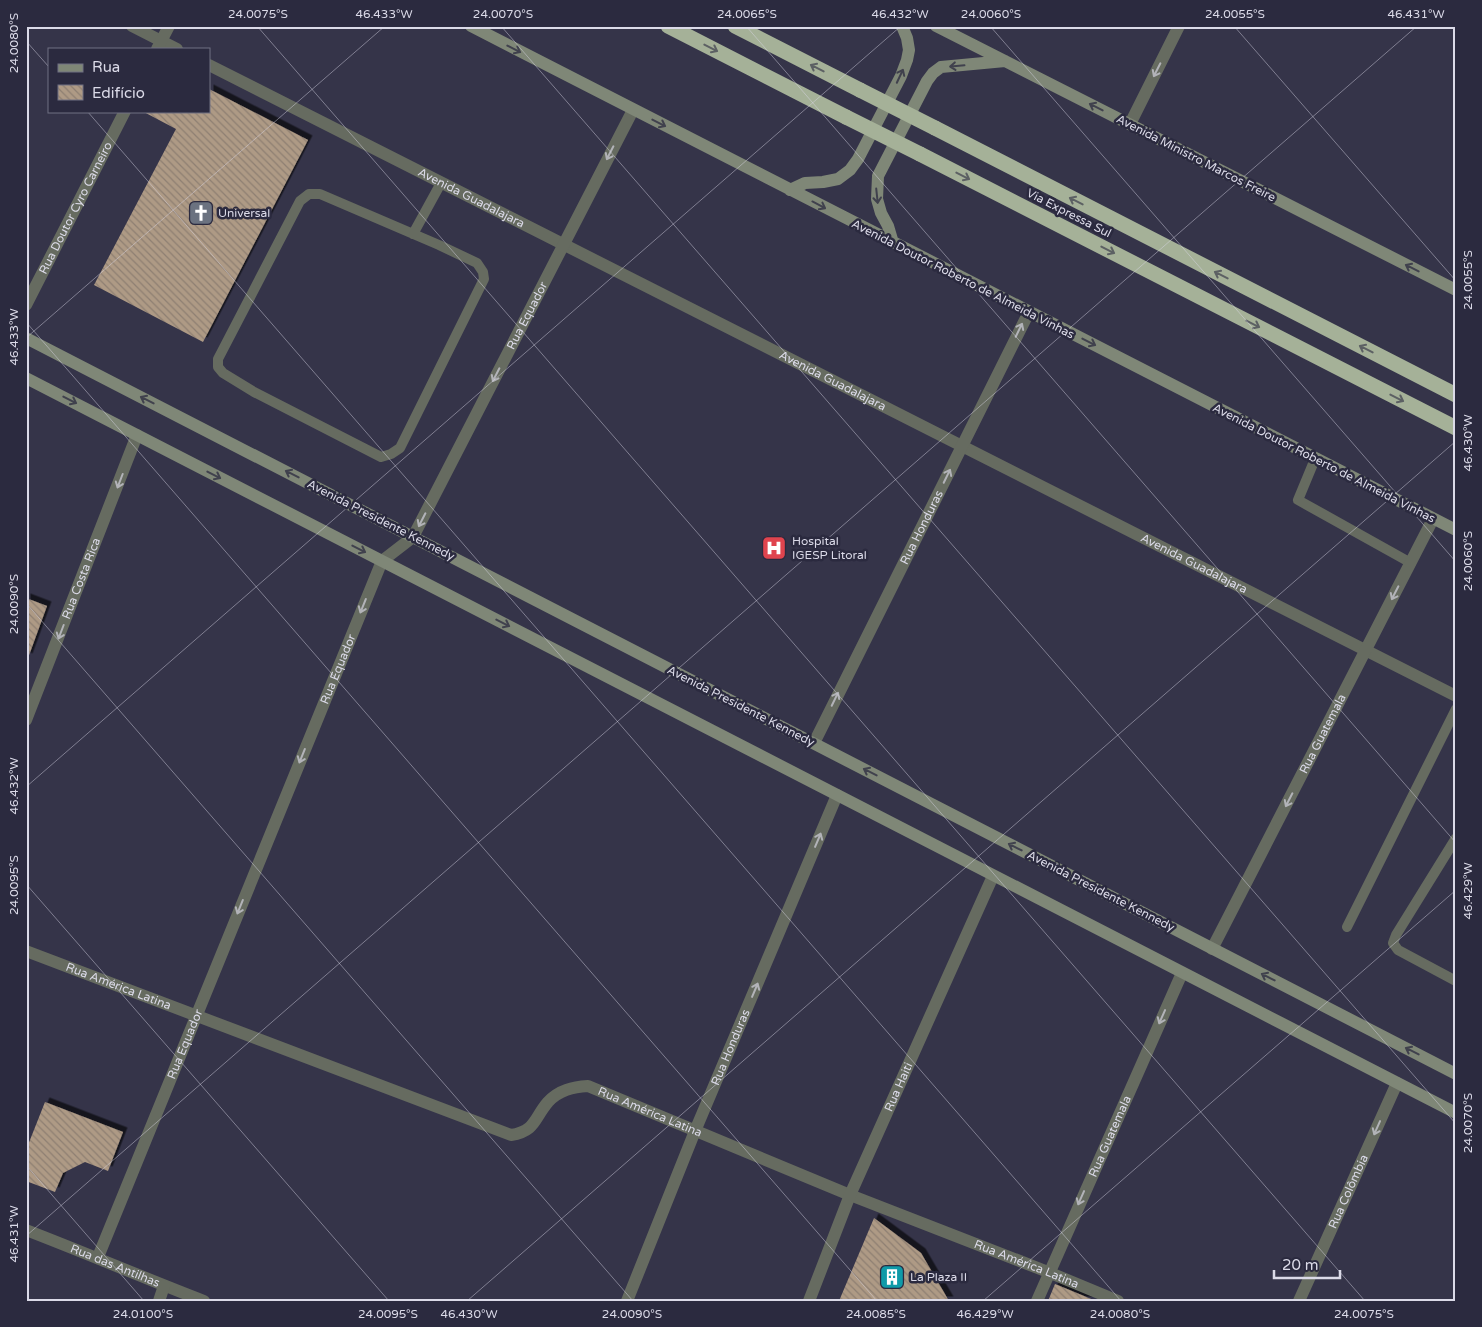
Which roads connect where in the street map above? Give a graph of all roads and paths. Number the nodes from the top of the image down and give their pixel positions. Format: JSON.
{"nodes":[{"id":1,"x":132,"y":26,"type":"edge"},
{"id":2,"x":169,"y":26,"type":"edge"},
{"id":3,"x":471,"y":26,"type":"edge"},
{"id":4,"x":668,"y":26,"type":"edge"},
{"id":5,"x":735,"y":26,"type":"edge"},
{"id":6,"x":902,"y":26,"type":"edge"},
{"id":7,"x":936,"y":26,"type":"edge"},
{"id":8,"x":1179,"y":26,"type":"edge"},
{"id":9,"x":159,"y":45,"type":"edge"},
{"id":10,"x":172,"y":48,"type":"edge"},
{"id":11,"x":1005,"y":61,"type":"junction"},
{"id":12,"x":210,"y":66,"type":"edge"},
{"id":13,"x":633,"y":110,"type":"junction"},
{"id":14,"x":124,"y":112,"type":"edge"},
{"id":15,"x":1130,"y":124,"type":"junction"},
{"id":16,"x":441,"y":183,"type":"junction"},
{"id":17,"x":790,"y":190,"type":"junction"},
{"id":18,"x":413,"y":234,"type":"junction"},
{"id":19,"x":893,"y":243,"type":"junction"},
{"id":20,"x":563,"y":245,"type":"junction"},
{"id":21,"x":1456,"y":290,"type":"edge"},
{"id":22,"x":26,"y":305,"type":"edge"},
{"id":23,"x":1028,"y":312,"type":"junction"},
{"id":24,"x":26,"y":338,"type":"edge"},
{"id":25,"x":26,"y":378,"type":"edge"},
{"id":26,"x":1456,"y":395,"type":"edge"},
{"id":27,"x":1456,"y":428,"type":"edge"},
{"id":28,"x":137,"y":435,"type":"junction"},
{"id":29,"x":961,"y":446,"type":"junction"},
{"id":30,"x":1315,"y":459,"type":"junction"},
{"id":31,"x":1433,"y":519,"type":"junction"},
{"id":32,"x":1456,"y":530,"type":"edge"},
{"id":33,"x":413,"y":537,"type":"junction"},
{"id":34,"x":382,"y":561,"type":"junction"},
{"id":35,"x":1411,"y":563,"type":"junction"},
{"id":36,"x":1365,"y":651,"type":"junction"},
{"id":37,"x":1456,"y":696,"type":"edge"},
{"id":38,"x":1456,"y":709,"type":"edge"},
{"id":39,"x":26,"y":720,"type":"edge"},
{"id":40,"x":814,"y":743,"type":"junction"},
{"id":41,"x":837,"y":795,"type":"junction"},
{"id":42,"x":1456,"y":838,"type":"edge"},
{"id":43,"x":993,"y":876,"type":"junction"},
{"id":44,"x":1347,"y":927,"type":"dead end"},
{"id":45,"x":1212,"y":949,"type":"junction"},
{"id":46,"x":26,"y":951,"type":"edge"},
{"id":47,"x":1182,"y":973,"type":"junction"},
{"id":48,"x":1456,"y":980,"type":"edge"},
{"id":49,"x":196,"y":1016,"type":"junction"},
{"id":50,"x":1456,"y":1074,"type":"edge"},
{"id":51,"x":1397,"y":1083,"type":"junction"},
{"id":52,"x":1456,"y":1113,"type":"edge"},
{"id":53,"x":695,"y":1131,"type":"junction"},
{"id":54,"x":850,"y":1195,"type":"junction"},
{"id":55,"x":26,"y":1230,"type":"edge"},
{"id":56,"x":98,"y":1258,"type":"junction"},
{"id":57,"x":1048,"y":1272,"type":"junction"},
{"id":58,"x":164,"y":1286,"type":"junction"},
{"id":59,"x":158,"y":1301,"type":"edge"},
{"id":60,"x":204,"y":1301,"type":"edge"},
{"id":61,"x":627,"y":1301,"type":"edge"},
{"id":62,"x":809,"y":1301,"type":"edge"},
{"id":63,"x":1036,"y":1301,"type":"edge"},
{"id":64,"x":1118,"y":1301,"type":"edge"},
{"id":65,"x":1299,"y":1301,"type":"edge"}],
"edges":[{"from":1,"to":9,"type":"street"},
{"from":2,"to":9,"type":"street"},
{"from":3,"to":13,"type":"main road","name":"Avenida Doutor Roberto de Almeida Vinhas","one_way":true},
{"from":4,"to":27,"type":"highway","name":"Via Expressa Sul","one_way":true,"bridge":true},
{"from":26,"to":5,"type":"highway","name":"Via Expressa Sul","one_way":true,"bridge":true},
{"from":17,"to":6,"type":"main road","one_way":true},
{"from":7,"to":11,"type":"main road","name":"Avenida Ministro Marcos Freire"},
{"from":8,"to":15,"type":"street","one_way":true},
{"from":9,"to":10,"type":"street"},
{"from":15,"to":11,"type":"main road","name":"Avenida Ministro Marcos Freire","one_way":true},
{"from":11,"to":19,"type":"main road","one_way":true},
{"from":12,"to":16,"type":"street","name":"Avenida Guadalajara"},
{"from":13,"to":17,"type":"main road","name":"Avenida Doutor Roberto de Almeida Vinhas","one_way":true},
{"from":13,"to":20,"type":"street","name":"Rua Equador","one_way":true},
{"from":14,"to":22,"type":"street","name":"Rua Doutor Cyro Carneiro"},
{"from":21,"to":15,"type":"main road","name":"Avenida Ministro Marcos Freire","one_way":true},
{"from":16,"to":18,"type":"lane"},
{"from":16,"to":20,"type":"street","name":"Avenida Guadalajara"},
{"from":17,"to":19,"type":"main road","name":"Avenida Doutor Roberto de Almeida Vinhas","one_way":true},
{"from":18,"to":18,"type":"lane"},
{"from":19,"to":23,"type":"main road","name":"Avenida Doutor Roberto de Almeida Vinhas"},
{"from":20,"to":29,"type":"street","name":"Avenida Guadalajara"},
{"from":20,"to":33,"type":"street","name":"Rua Equador","one_way":true},
{"from":29,"to":23,"type":"street","name":"Rua Honduras","one_way":true},
{"from":23,"to":30,"type":"main road","name":"Avenida Doutor Roberto de Almeida Vinhas","one_way":true},
{"from":33,"to":24,"type":"main road","name":"Avenida Presidente Kennedy","one_way":true},
{"from":25,"to":28,"type":"main road","one_way":true},
{"from":28,"to":34,"type":"main road","one_way":true},
{"from":28,"to":39,"type":"street","name":"Rua Costa Rica","one_way":true},
{"from":29,"to":36,"type":"street","name":"Avenida Guadalajara"},
{"from":40,"to":29,"type":"street","name":"Rua Honduras","one_way":true},
{"from":30,"to":31,"type":"main road","name":"Avenida Doutor Roberto de Almeida Vinhas"},
{"from":30,"to":35,"type":"lane"},
{"from":31,"to":32,"type":"main road","name":"Avenida Doutor Roberto de Almeida Vinhas"},
{"from":31,"to":35,"type":"street","name":"Rua Guatemala"},
{"from":33,"to":34,"type":"street","name":"Rua Equador"},
{"from":33,"to":40,"type":"main road","name":"Avenida Presidente Kennedy"},
{"from":34,"to":41,"type":"main road","one_way":true},
{"from":34,"to":49,"type":"street","name":"Rua Equador","one_way":true},
{"from":35,"to":36,"type":"street","name":"Rua Guatemala","one_way":true},
{"from":36,"to":37,"type":"street","name":"Avenida Guadalajara"},
{"from":36,"to":45,"type":"street","name":"Rua Guatemala","one_way":true},
{"from":38,"to":44,"type":"lane"},
{"from":45,"to":40,"type":"main road","name":"Avenida Presidente Kennedy","one_way":true},
{"from":41,"to":43,"type":"main road"},
{"from":53,"to":41,"type":"street","name":"Rua Honduras","one_way":true},
{"from":42,"to":48,"type":"lane"},
{"from":43,"to":47,"type":"main road"},
{"from":43,"to":54,"type":"street","name":"Rua Haiti"},
{"from":50,"to":45,"type":"main road","name":"Avenida Presidente Kennedy","one_way":true},
{"from":46,"to":49,"type":"street","name":"Rua América Latina"},
{"from":47,"to":51,"type":"main road"},
{"from":47,"to":57,"type":"street","name":"Rua Guatemala","one_way":true},
{"from":49,"to":53,"type":"street","name":"Rua América Latina"},
{"from":49,"to":56,"type":"street","name":"Rua Equador"},
{"from":51,"to":52,"type":"main road"},
{"from":51,"to":65,"type":"street","name":"Rua Colômbia","one_way":true},
{"from":53,"to":54,"type":"street","name":"Rua América Latina"},
{"from":53,"to":61,"type":"street","name":"Rua Honduras"},
{"from":54,"to":57,"type":"street","name":"Rua América Latina"},
{"from":54,"to":62,"type":"street","name":"Rua Haiti"},
{"from":55,"to":56,"type":"street","name":"Rua das Antilhas"},
{"from":56,"to":58,"type":"street","name":"Rua das Antilhas"},
{"from":57,"to":63,"type":"street","name":"Rua Guatemala"},
{"from":57,"to":64,"type":"street","name":"Rua América Latina"},
{"from":58,"to":59,"type":"street"},
{"from":58,"to":60,"type":"street","name":"Rua das Antilhas"}]}
